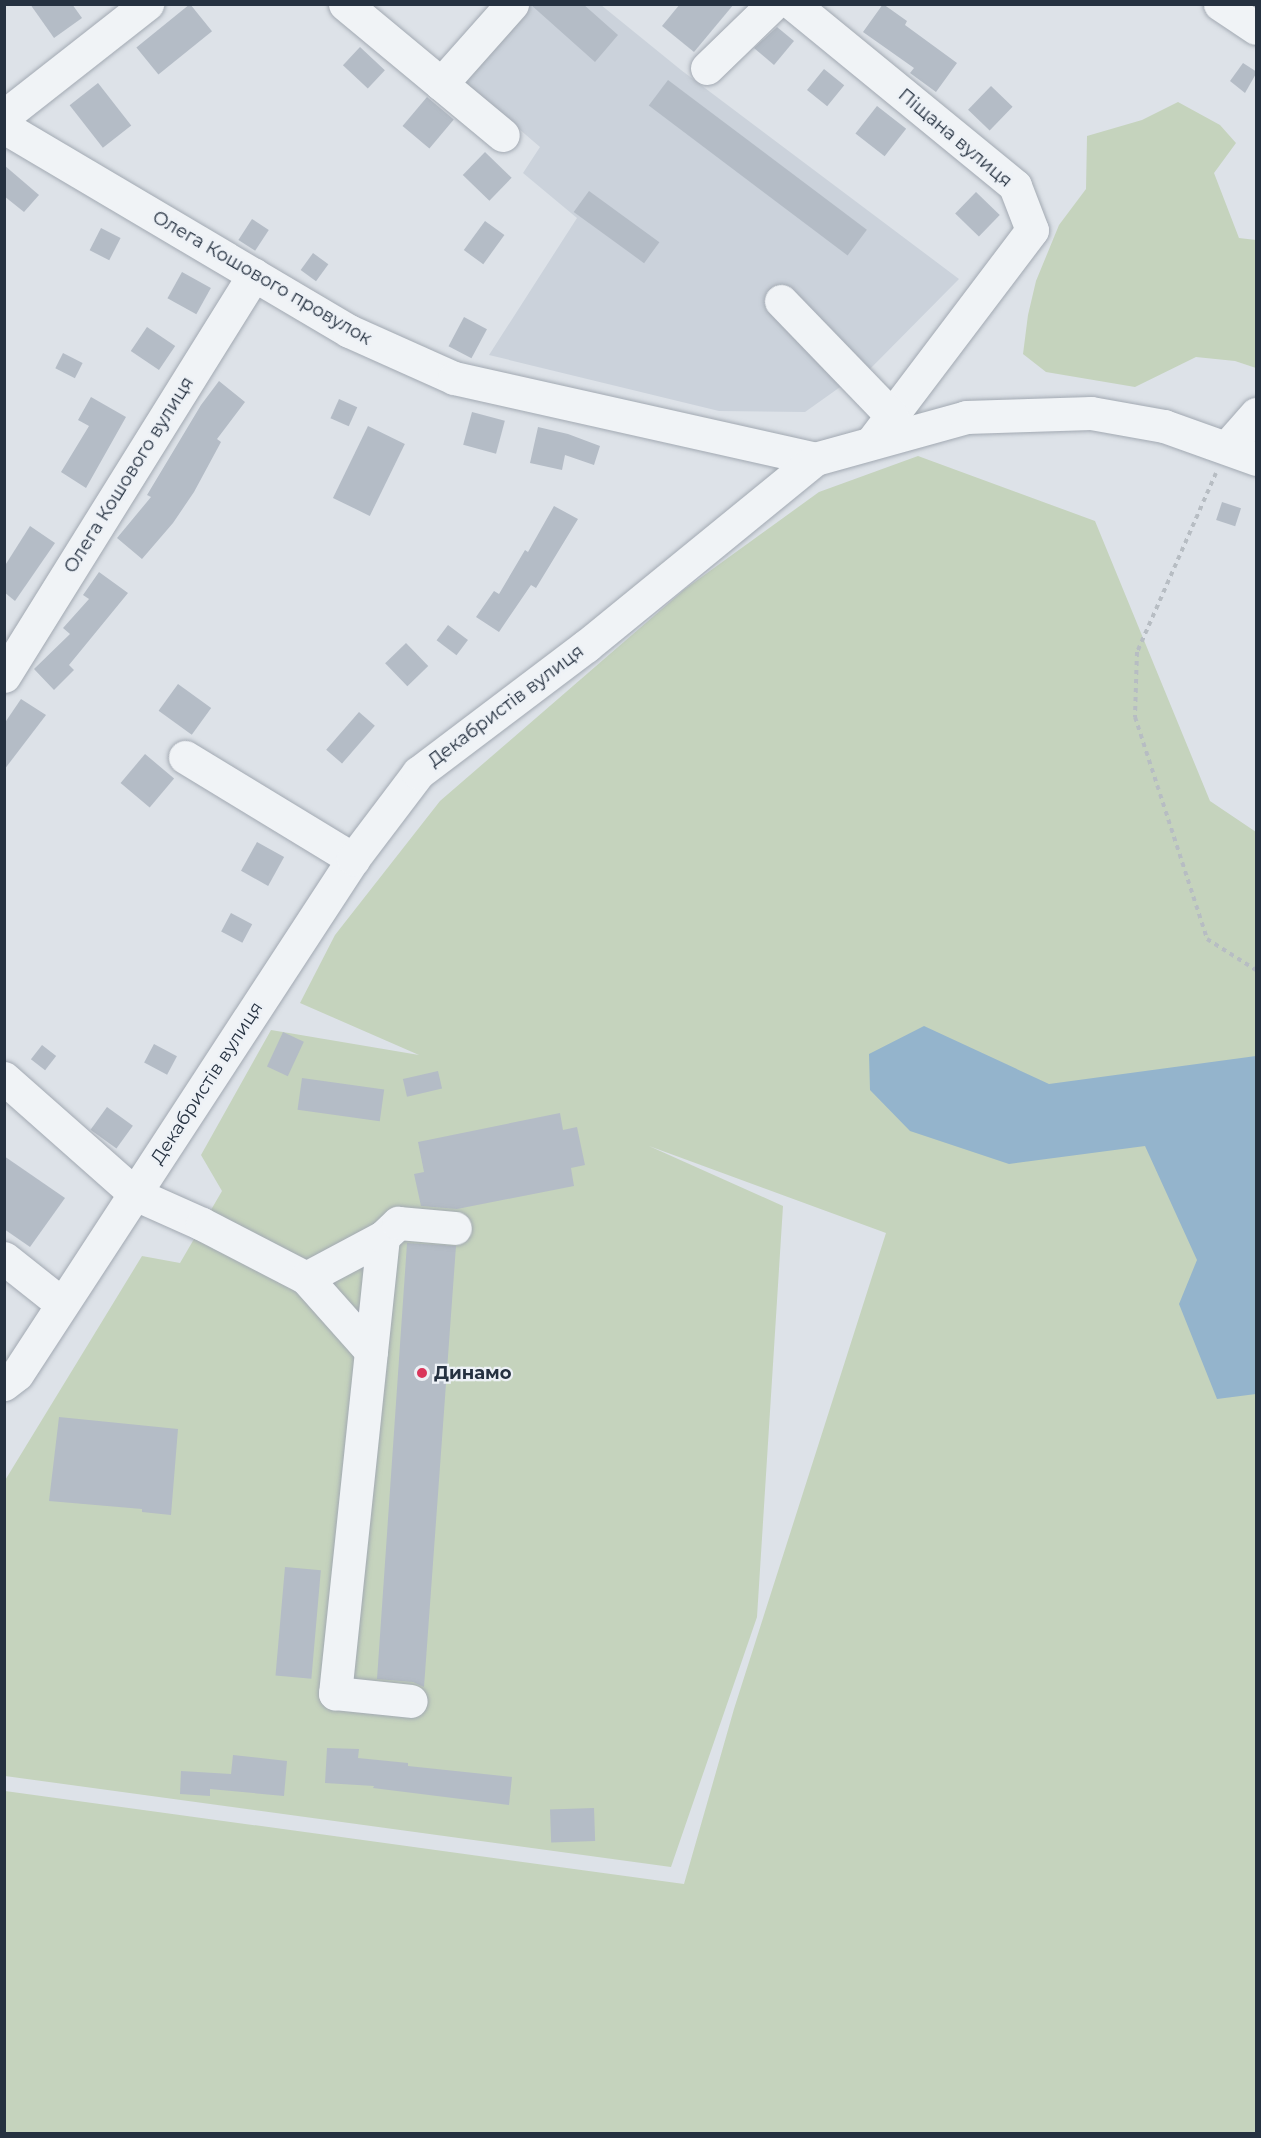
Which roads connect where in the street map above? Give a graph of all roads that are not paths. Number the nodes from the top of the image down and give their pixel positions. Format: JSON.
{"nodes":[{"id":1,"x":147,"y":4,"type":"edge"},
{"id":2,"x":345,"y":4,"type":"edge"},
{"id":3,"x":512,"y":4,"type":"edge"},
{"id":4,"x":773,"y":4,"type":"edge"},
{"id":5,"x":793,"y":4,"type":"edge"},
{"id":6,"x":1220,"y":4,"type":"edge"},
{"id":7,"x":1257,"y":28,"type":"edge"},
{"id":8,"x":707,"y":68,"type":"dead end"},
{"id":9,"x":441,"y":84,"type":"junction"},
{"id":10,"x":4,"y":116,"type":"edge"},
{"id":11,"x":4,"y":127,"type":"edge"},
{"id":12,"x":503,"y":135,"type":"dead end"},
{"id":13,"x":254,"y":275,"type":"junction"},
{"id":14,"x":781,"y":301,"type":"dead end"},
{"id":15,"x":1257,"y":414,"type":"edge"},
{"id":16,"x":892,"y":416,"type":"junction"},
{"id":17,"x":871,"y":443,"type":"junction"},
{"id":18,"x":1227,"y":447,"type":"junction"},
{"id":19,"x":815,"y":459,"type":"junction"},
{"id":20,"x":1257,"y":459,"type":"edge"},
{"id":21,"x":4,"y":676,"type":"edge"},
{"id":22,"x":185,"y":758,"type":"dead end"},
{"id":23,"x":353,"y":860,"type":"junction"},
{"id":24,"x":4,"y":1078,"type":"edge"},
{"id":25,"x":135,"y":1194,"type":"junction"},
{"id":26,"x":455,"y":1228,"type":"dead end"},
{"id":27,"x":383,"y":1237,"type":"junction"},
{"id":28,"x":4,"y":1258,"type":"edge"},
{"id":29,"x":306,"y":1278,"type":"junction"},
{"id":30,"x":63,"y":1304,"type":"junction"},
{"id":31,"x":371,"y":1351,"type":"junction"},
{"id":32,"x":4,"y":1384,"type":"edge"},
{"id":33,"x":411,"y":1701,"type":"dead end"}],
"edges":[{"from":1,"to":10,"type":"street"},
{"from":2,"to":9,"type":"street"},
{"from":3,"to":9,"type":"street"},
{"from":4,"to":8,"type":"street"},
{"from":5,"to":16,"type":"street","name":"Піщана вулиця"},
{"from":6,"to":7,"type":"street"},
{"from":9,"to":12,"type":"street"},
{"from":11,"to":13,"type":"street","name":"Олега Кошового провулок"},
{"from":13,"to":19,"type":"street","name":"Олега Кошового провулок"},
{"from":13,"to":21,"type":"street","name":"Олега Кошового вулиця"},
{"from":14,"to":16,"type":"street"},
{"from":15,"to":18,"type":"street"},
{"from":16,"to":17,"type":"street","name":"Піщана вулиця"},
{"from":17,"to":18,"type":"street","name":"Декабристів вулиця"},
{"from":17,"to":19,"type":"street","name":"Декабристів вулиця"},
{"from":18,"to":20,"type":"street","name":"Декабристів вулиця"},
{"from":19,"to":23,"type":"street","name":"Декабристів вулиця"},
{"from":22,"to":23,"type":"street"},
{"from":23,"to":25,"type":"street","name":"Декабристів вулиця"},
{"from":24,"to":25,"type":"street"},
{"from":25,"to":29,"type":"street"},
{"from":25,"to":30,"type":"street","name":"Декабристів вулиця"},
{"from":26,"to":27,"type":"street"},
{"from":27,"to":29,"type":"street"},
{"from":27,"to":31,"type":"street"},
{"from":28,"to":30,"type":"street"},
{"from":29,"to":31,"type":"street"},
{"from":30,"to":32,"type":"street","name":"Декабристів вулиця"},
{"from":31,"to":33,"type":"street"}]}
